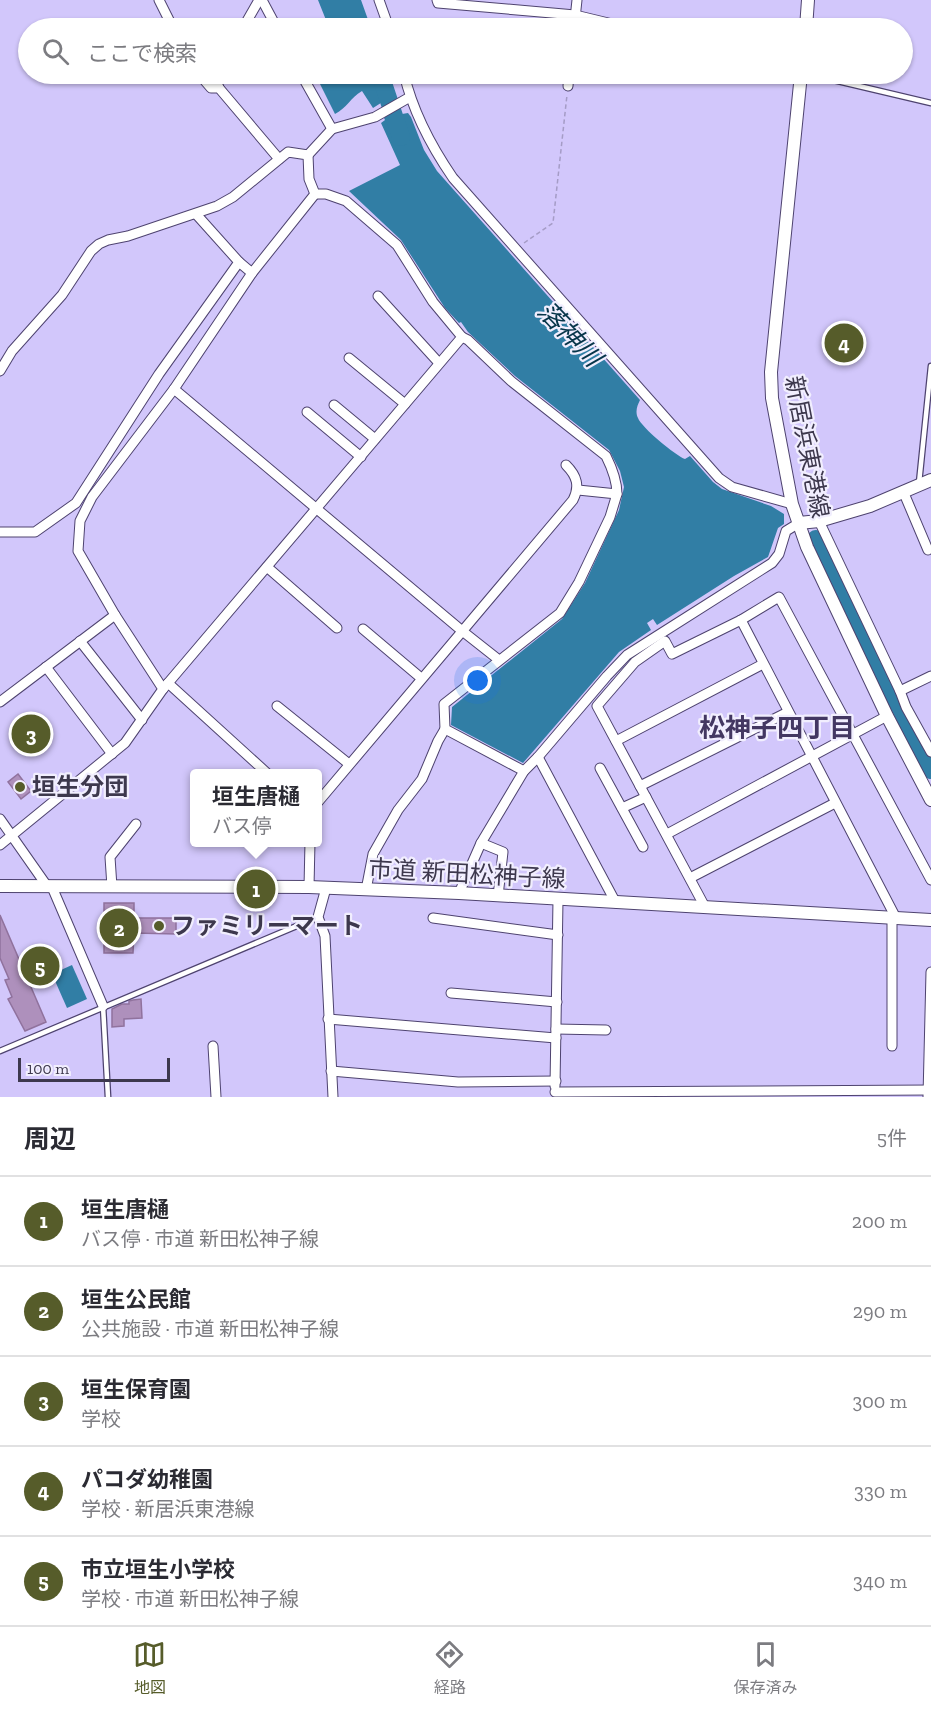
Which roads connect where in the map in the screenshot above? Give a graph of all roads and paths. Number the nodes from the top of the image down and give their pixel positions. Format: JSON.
{"nodes":[{"id":1,"x":159,"y":0,"type":"edge"},
{"id":2,"x":260,"y":0,"type":"edge"},
{"id":3,"x":379,"y":0,"type":"edge"},
{"id":4,"x":437,"y":0,"type":"edge"},
{"id":5,"x":577,"y":0,"type":"edge"},
{"id":6,"x":808,"y":0,"type":"edge"},
{"id":7,"x":575,"y":15,"type":"junction"},
{"id":8,"x":168,"y":18,"type":"edge"},
{"id":9,"x":249,"y":18,"type":"edge"},
{"id":10,"x":271,"y":18,"type":"edge"},
{"id":11,"x":385,"y":18,"type":"edge"},
{"id":12,"x":575,"y":18,"type":"edge"},
{"id":13,"x":587,"y":18,"type":"edge"},
{"id":14,"x":807,"y":18,"type":"edge"},
{"id":15,"x":208,"y":84,"type":"edge"},
{"id":16,"x":218,"y":84,"type":"edge"},
{"id":17,"x":307,"y":84,"type":"edge"},
{"id":18,"x":406,"y":84,"type":"edge"},
{"id":19,"x":800,"y":84,"type":"edge"},
{"id":20,"x":850,"y":84,"type":"edge"},
{"id":21,"x":568,"y":86,"type":"edge"},
{"id":22,"x":219,"y":88,"type":"junction"},
{"id":23,"x":410,"y":98,"type":"junction"},
{"id":24,"x":931,"y":103,"type":"edge"},
{"id":25,"x":332,"y":129,"type":"junction"},
{"id":26,"x":308,"y":155,"type":"junction"},
{"id":27,"x":279,"y":159,"type":"junction"},
{"id":28,"x":315,"y":194,"type":"junction"},
{"id":29,"x":196,"y":214,"type":"junction"},
{"id":30,"x":524,"y":243,"type":"dead end"},
{"id":31,"x":239,"y":262,"type":"junction"},
{"id":32,"x":252,"y":273,"type":"junction"},
{"id":33,"x":378,"y":296,"type":"dead end"},
{"id":34,"x":462,"y":337,"type":"junction"},
{"id":35,"x":349,"y":358,"type":"dead end"},
{"id":36,"x":439,"y":363,"type":"junction"},
{"id":37,"x":931,"y":366,"type":"edge"},
{"id":38,"x":0,"y":370,"type":"edge"},
{"id":39,"x":174,"y":389,"type":"junction"},
{"id":40,"x":405,"y":404,"type":"junction"},
{"id":41,"x":334,"y":405,"type":"dead end"},
{"id":42,"x":307,"y":412,"type":"dead end"},
{"id":43,"x":375,"y":439,"type":"junction"},
{"id":44,"x":361,"y":457,"type":"junction"},
{"id":45,"x":566,"y":465,"type":"dead end"},
{"id":46,"x":925,"y":482,"type":"edge"},
{"id":47,"x":578,"y":490,"type":"junction"},
{"id":48,"x":903,"y":491,"type":"junction"},
{"id":49,"x":617,"y":494,"type":"junction"},
{"id":50,"x":792,"y":504,"type":"junction"},
{"id":51,"x":317,"y":509,"type":"junction"},
{"id":52,"x":819,"y":522,"type":"junction"},
{"id":53,"x":799,"y":523,"type":"junction"},
{"id":54,"x":0,"y":532,"type":"edge"},
{"id":55,"x":928,"y":550,"type":"dead end"},
{"id":56,"x":267,"y":567,"type":"junction"},
{"id":57,"x":115,"y":615,"type":"junction"},
{"id":58,"x":741,"y":620,"type":"junction"},
{"id":59,"x":337,"y":628,"type":"dead end"},
{"id":60,"x":363,"y":629,"type":"dead end"},
{"id":61,"x":461,"y":630,"type":"junction"},
{"id":62,"x":80,"y":641,"type":"junction"},
{"id":63,"x":500,"y":660,"type":"junction"},
{"id":64,"x":763,"y":664,"type":"junction"},
{"id":65,"x":46,"y":667,"type":"junction"},
{"id":66,"x":931,"y":676,"type":"edge"},
{"id":67,"x":421,"y":678,"type":"junction"},
{"id":68,"x":165,"y":686,"type":"junction"},
{"id":69,"x":900,"y":691,"type":"junction"},
{"id":70,"x":0,"y":702,"type":"edge"},
{"id":71,"x":277,"y":706,"type":"dead end"},
{"id":72,"x":788,"y":711,"type":"junction"},
{"id":73,"x":887,"y":716,"type":"junction"},
{"id":74,"x":142,"y":720,"type":"junction"},
{"id":75,"x":445,"y":729,"type":"junction"},
{"id":76,"x":853,"y":734,"type":"junction"},
{"id":77,"x":616,"y":741,"type":"junction"},
{"id":78,"x":931,"y":752,"type":"edge"},
{"id":79,"x":112,"y":754,"type":"junction"},
{"id":80,"x":538,"y":757,"type":"junction"},
{"id":81,"x":812,"y":758,"type":"junction"},
{"id":82,"x":349,"y":764,"type":"junction"},
{"id":83,"x":600,"y":768,"type":"dead end"},
{"id":84,"x":262,"y":769,"type":"edge"},
{"id":85,"x":524,"y":771,"type":"junction"},
{"id":86,"x":640,"y":786,"type":"junction"},
{"id":87,"x":322,"y":797,"type":"edge"},
{"id":88,"x":646,"y":797,"type":"junction"},
{"id":89,"x":931,"y":800,"type":"edge"},
{"id":90,"x":835,"y":803,"type":"junction"},
{"id":91,"x":622,"y":808,"type":"junction"},
{"id":92,"x":0,"y":819,"type":"edge"},
{"id":93,"x":136,"y":824,"type":"dead end"},
{"id":94,"x":666,"y":834,"type":"junction"},
{"id":95,"x":12,"y":836,"type":"junction"},
{"id":96,"x":480,"y":843,"type":"junction"},
{"id":97,"x":0,"y":845,"type":"edge"},
{"id":98,"x":310,"y":847,"type":"edge"},
{"id":99,"x":643,"y":847,"type":"dead end"},
{"id":100,"x":690,"y":878,"type":"junction"},
{"id":101,"x":931,"y":880,"type":"edge"},
{"id":102,"x":0,"y":886,"type":"edge"},
{"id":103,"x":50,"y":886,"type":"junction"},
{"id":104,"x":112,"y":887,"type":"junction"},
{"id":105,"x":309,"y":887,"type":"junction"},
{"id":106,"x":326,"y":888,"type":"junction"},
{"id":107,"x":366,"y":890,"type":"junction"},
{"id":108,"x":459,"y":893,"type":"junction"},
{"id":109,"x":498,"y":896,"type":"junction"},
{"id":110,"x":558,"y":900,"type":"junction"},
{"id":111,"x":616,"y":903,"type":"junction"},
{"id":112,"x":705,"y":907,"type":"junction"},
{"id":113,"x":318,"y":917,"type":"junction"},
{"id":114,"x":433,"y":918,"type":"dead end"},
{"id":115,"x":894,"y":918,"type":"junction"},
{"id":116,"x":931,"y":920,"type":"edge"},
{"id":117,"x":558,"y":934,"type":"junction"},
{"id":118,"x":931,"y":972,"type":"edge"},
{"id":119,"x":451,"y":993,"type":"dead end"},
{"id":120,"x":557,"y":1002,"type":"junction"},
{"id":121,"x":103,"y":1006,"type":"junction"},
{"id":122,"x":328,"y":1019,"type":"junction"},
{"id":123,"x":606,"y":1030,"type":"dead end"},
{"id":124,"x":556,"y":1034,"type":"junction"},
{"id":125,"x":213,"y":1046,"type":"dead end"},
{"id":126,"x":892,"y":1046,"type":"dead end"},
{"id":127,"x":0,"y":1051,"type":"edge"},
{"id":128,"x":331,"y":1071,"type":"junction"},
{"id":129,"x":555,"y":1081,"type":"junction"},
{"id":130,"x":929,"y":1092,"type":"edge"},
{"id":131,"x":896,"y":1093,"type":"edge"},
{"id":132,"x":865,"y":1094,"type":"edge"},
{"id":133,"x":555,"y":1095,"type":"edge"},
{"id":134,"x":108,"y":1097,"type":"edge"},
{"id":135,"x":216,"y":1097,"type":"edge"},
{"id":136,"x":333,"y":1097,"type":"edge"}],
"edges":[{"from":1,"to":8,"type":"street"},
{"from":2,"to":9,"type":"street"},
{"from":2,"to":10,"type":"street"},
{"from":3,"to":11,"type":"street"},
{"from":4,"to":7,"type":"street"},
{"from":5,"to":7,"type":"street"},
{"from":6,"to":14,"type":"street"},
{"from":7,"to":12,"type":"street"},
{"from":7,"to":13,"type":"street"},
{"from":15,"to":22,"type":"street"},
{"from":16,"to":22,"type":"street"},
{"from":17,"to":25,"type":"street"},
{"from":18,"to":23,"type":"street"},
{"from":19,"to":50,"type":"street","name":"新居浜東港線"},
{"from":20,"to":24,"type":"lane"},
{"from":21,"to":30,"type":"path"},
{"from":22,"to":27,"type":"street"},
{"from":23,"to":25,"type":"street"},
{"from":23,"to":50,"type":"street"},
{"from":25,"to":26,"type":"street"},
{"from":26,"to":27,"type":"street"},
{"from":26,"to":28,"type":"street"},
{"from":27,"to":29,"type":"street"},
{"from":28,"to":32,"type":"street"},
{"from":28,"to":34,"type":"street"},
{"from":29,"to":31,"type":"street"},
{"from":29,"to":38,"type":"street"},
{"from":31,"to":32,"type":"street"},
{"from":31,"to":54,"type":"street"},
{"from":32,"to":39,"type":"street"},
{"from":33,"to":36,"type":"street"},
{"from":34,"to":36,"type":"street"},
{"from":34,"to":49,"type":"street"},
{"from":35,"to":40,"type":"street"},
{"from":36,"to":40,"type":"street"},
{"from":37,"to":46,"type":"lane"},
{"from":39,"to":51,"type":"street"},
{"from":39,"to":57,"type":"street"},
{"from":40,"to":43,"type":"street"},
{"from":41,"to":43,"type":"street"},
{"from":42,"to":44,"type":"street"},
{"from":43,"to":44,"type":"street"},
{"from":44,"to":51,"type":"street"},
{"from":45,"to":47,"type":"street"},
{"from":46,"to":48,"type":"street"},
{"from":47,"to":49,"type":"street"},
{"from":47,"to":61,"type":"street"},
{"from":48,"to":52,"type":"street"},
{"from":48,"to":55,"type":"street"},
{"from":49,"to":63,"type":"street"},
{"from":50,"to":53,"type":"street","name":"新居浜東港線"},
{"from":51,"to":56,"type":"street"},
{"from":51,"to":61,"type":"street"},
{"from":52,"to":53,"type":"street"},
{"from":52,"to":69,"type":"street"},
{"from":53,"to":73,"type":"street","name":"新居浜東港線"},
{"from":53,"to":80,"type":"street"},
{"from":56,"to":59,"type":"street"},
{"from":56,"to":68,"type":"street"},
{"from":57,"to":62,"type":"street"},
{"from":57,"to":68,"type":"street"},
{"from":58,"to":64,"type":"street"},
{"from":58,"to":76,"type":"street"},
{"from":58,"to":77,"type":"street"},
{"from":60,"to":67,"type":"street"},
{"from":61,"to":63,"type":"street"},
{"from":61,"to":67,"type":"street"},
{"from":62,"to":65,"type":"street"},
{"from":62,"to":74,"type":"street"},
{"from":63,"to":75,"type":"street"},
{"from":64,"to":72,"type":"street"},
{"from":64,"to":77,"type":"street"},
{"from":65,"to":70,"type":"street"},
{"from":65,"to":79,"type":"street"},
{"from":66,"to":69,"type":"street"},
{"from":67,"to":82,"type":"street"},
{"from":68,"to":74,"type":"street"},
{"from":68,"to":84,"type":"street"},
{"from":69,"to":78,"type":"street"},
{"from":71,"to":82,"type":"street"},
{"from":72,"to":81,"type":"street"},
{"from":72,"to":86,"type":"street"},
{"from":73,"to":76,"type":"street"},
{"from":73,"to":89,"type":"street","name":"新居浜東港線"},
{"from":74,"to":79,"type":"street"},
{"from":75,"to":85,"type":"street"},
{"from":75,"to":107,"type":"street"},
{"from":76,"to":81,"type":"street"},
{"from":76,"to":101,"type":"street"},
{"from":77,"to":86,"type":"street"},
{"from":79,"to":95,"type":"street"},
{"from":80,"to":85,"type":"street"},
{"from":80,"to":111,"type":"street"},
{"from":81,"to":90,"type":"street"},
{"from":81,"to":94,"type":"street"},
{"from":82,"to":87,"type":"street"},
{"from":83,"to":91,"type":"street"},
{"from":85,"to":96,"type":"street"},
{"from":86,"to":88,"type":"street"},
{"from":88,"to":91,"type":"street"},
{"from":88,"to":94,"type":"street"},
{"from":90,"to":100,"type":"street"},
{"from":90,"to":115,"type":"street"},
{"from":91,"to":99,"type":"street"},
{"from":92,"to":95,"type":"street"},
{"from":93,"to":104,"type":"street"},
{"from":94,"to":100,"type":"street"},
{"from":95,"to":97,"type":"street"},
{"from":95,"to":103,"type":"street"},
{"from":96,"to":108,"type":"street"},
{"from":96,"to":109,"type":"street"},
{"from":98,"to":105,"type":"street"},
{"from":100,"to":112,"type":"street"},
{"from":102,"to":103,"type":"street","name":"市道 新田松神子線"},
{"from":103,"to":104,"type":"street","name":"市道 新田松神子線"},
{"from":103,"to":121,"type":"street"},
{"from":104,"to":105,"type":"street","name":"市道 新田松神子線"},
{"from":105,"to":106,"type":"street","name":"市道 新田松神子線"},
{"from":106,"to":107,"type":"street","name":"市道 新田松神子線"},
{"from":106,"to":113,"type":"street"},
{"from":107,"to":108,"type":"street","name":"市道 新田松神子線"},
{"from":108,"to":109,"type":"street","name":"市道 新田松神子線"},
{"from":109,"to":110,"type":"street","name":"市道 新田松神子線"},
{"from":110,"to":111,"type":"street","name":"市道 新田松神子線"},
{"from":110,"to":117,"type":"street"},
{"from":111,"to":112,"type":"street","name":"市道 新田松神子線"},
{"from":112,"to":115,"type":"street","name":"市道 新田松神子線"},
{"from":113,"to":121,"type":"lane"},
{"from":113,"to":122,"type":"street"},
{"from":114,"to":117,"type":"street"},
{"from":115,"to":116,"type":"street","name":"市道 新田松神子線"},
{"from":115,"to":126,"type":"street"},
{"from":117,"to":120,"type":"street"},
{"from":118,"to":130,"type":"street"},
{"from":119,"to":120,"type":"street"},
{"from":120,"to":124,"type":"street"},
{"from":121,"to":127,"type":"lane"},
{"from":121,"to":134,"type":"lane"},
{"from":122,"to":124,"type":"street"},
{"from":122,"to":128,"type":"street"},
{"from":123,"to":124,"type":"street"},
{"from":124,"to":129,"type":"street"},
{"from":125,"to":135,"type":"street"},
{"from":128,"to":129,"type":"street"},
{"from":128,"to":136,"type":"street"},
{"from":129,"to":133,"type":"street"},
{"from":130,"to":131,"type":"street"},
{"from":131,"to":132,"type":"street"},
{"from":132,"to":133,"type":"street"}]}
